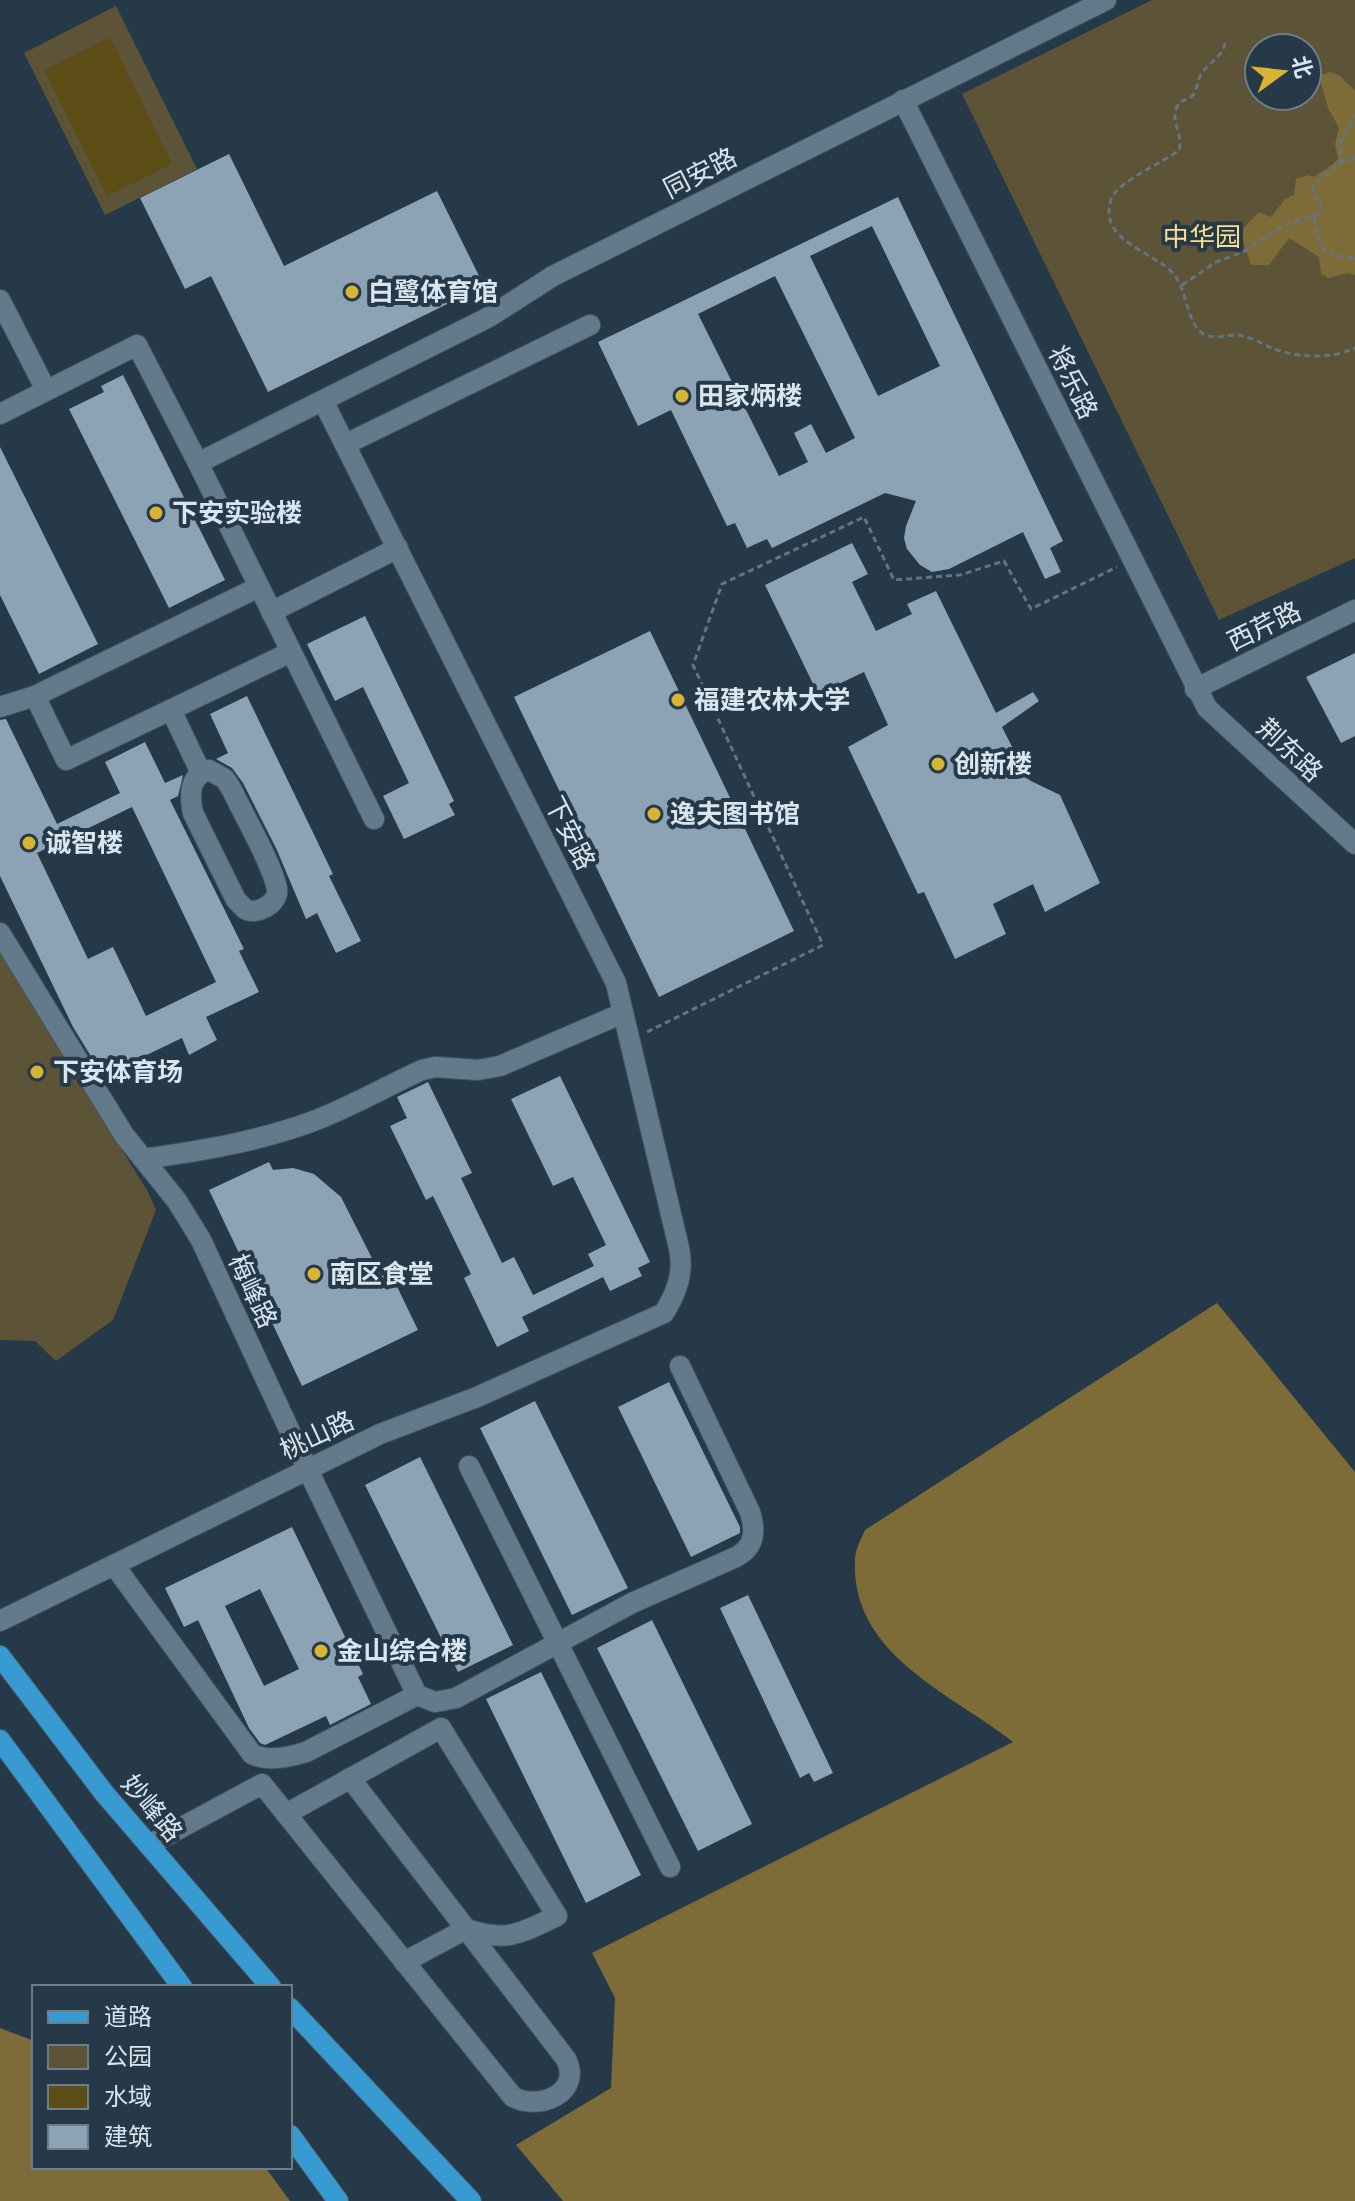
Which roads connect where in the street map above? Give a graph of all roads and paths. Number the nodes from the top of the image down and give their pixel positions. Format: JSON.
{"nodes":[{"id":1,"x":1106,"y":0,"type":"edge"},
{"id":2,"x":1225,"y":43,"type":"dead end"},
{"id":3,"x":903,"y":100,"type":"junction"},
{"id":4,"x":1355,"y":115,"type":"edge"},
{"id":5,"x":1355,"y":158,"type":"edge"},
{"id":6,"x":1341,"y":162,"type":"junction"},
{"id":7,"x":1314,"y":217,"type":"junction"},
{"id":8,"x":1355,"y":259,"type":"edge"},
{"id":9,"x":1182,"y":285,"type":"junction"},
{"id":10,"x":0,"y":300,"type":"edge"},
{"id":11,"x":590,"y":325,"type":"dead end"},
{"id":12,"x":1355,"y":348,"type":"edge"},
{"id":13,"x":46,"y":390,"type":"junction"},
{"id":14,"x":323,"y":401,"type":"junction"},
{"id":15,"x":0,"y":414,"type":"edge"},
{"id":16,"x":346,"y":444,"type":"junction"},
{"id":17,"x":198,"y":463,"type":"junction"},
{"id":18,"x":398,"y":548,"type":"junction"},
{"id":19,"x":1132,"y":559,"type":"junction"},
{"id":20,"x":259,"y":587,"type":"junction"},
{"id":21,"x":1355,"y":610,"type":"edge"},
{"id":22,"x":271,"y":612,"type":"junction"},
{"id":23,"x":291,"y":652,"type":"junction"},
{"id":24,"x":1195,"y":689,"type":"junction"},
{"id":25,"x":35,"y":696,"type":"junction"},
{"id":26,"x":0,"y":707,"type":"edge"},
{"id":27,"x":171,"y":710,"type":"junction"},
{"id":28,"x":201,"y":773,"type":"junction"},
{"id":29,"x":374,"y":819,"type":"dead end"},
{"id":30,"x":1355,"y":844,"type":"edge"},
{"id":31,"x":0,"y":933,"type":"edge"},
{"id":32,"x":623,"y":1013,"type":"junction"},
{"id":33,"x":629,"y":1041,"type":"junction"},
{"id":34,"x":143,"y":1159,"type":"junction"},
{"id":35,"x":664,"y":1313,"type":"joint"},
{"id":36,"x":680,"y":1366,"type":"dead end"},
{"id":37,"x":469,"y":1466,"type":"dead end"},
{"id":38,"x":307,"y":1468,"type":"junction"},
{"id":39,"x":114,"y":1565,"type":"junction"},
{"id":40,"x":0,"y":1621,"type":"edge"},
{"id":41,"x":558,"y":1643,"type":"junction"},
{"id":42,"x":0,"y":1656,"type":"edge"},
{"id":43,"x":417,"y":1695,"type":"junction"},
{"id":44,"x":0,"y":1740,"type":"edge"},
{"id":45,"x":350,"y":1778,"type":"junction"},
{"id":46,"x":286,"y":1814,"type":"junction"},
{"id":47,"x":149,"y":1845,"type":"junction"},
{"id":48,"x":670,"y":1867,"type":"dead end"},
{"id":49,"x":466,"y":1929,"type":"junction"},
{"id":50,"x":404,"y":1962,"type":"junction"},
{"id":51,"x":181,"y":1985,"type":"edge"},
{"id":52,"x":269,"y":1985,"type":"edge"},
{"id":53,"x":292,"y":2010,"type":"edge"},
{"id":54,"x":292,"y":2138,"type":"edge"},
{"id":55,"x":338,"y":2201,"type":"edge"},
{"id":56,"x":471,"y":2201,"type":"edge"}],
"edges":[{"from":1,"to":3,"type":"street","name":"同安路"},
{"from":2,"to":9,"type":"path"},
{"from":3,"to":14,"type":"street","name":"同安路"},
{"from":3,"to":19,"type":"street","name":"将乐路"},
{"from":4,"to":6,"type":"path"},
{"from":5,"to":6,"type":"path"},
{"from":6,"to":7,"type":"path"},
{"from":7,"to":8,"type":"path"},
{"from":7,"to":9,"type":"path"},
{"from":9,"to":12,"type":"path"},
{"from":10,"to":13,"type":"street"},
{"from":11,"to":16,"type":"street"},
{"from":13,"to":15,"type":"street"},
{"from":13,"to":17,"type":"street"},
{"from":14,"to":16,"type":"street","name":"下安路"},
{"from":14,"to":17,"type":"street","name":"同安路"},
{"from":16,"to":18,"type":"street","name":"下安路"},
{"from":17,"to":20,"type":"street"},
{"from":18,"to":22,"type":"street"},
{"from":18,"to":32,"type":"street","name":"下安路"},
{"from":19,"to":24,"type":"street","name":"将乐路"},
{"from":19,"to":33,"type":"path"},
{"from":20,"to":22,"type":"street"},
{"from":20,"to":25,"type":"street"},
{"from":21,"to":24,"type":"street","name":"西芹路"},
{"from":22,"to":23,"type":"street"},
{"from":23,"to":27,"type":"street"},
{"from":23,"to":29,"type":"street"},
{"from":24,"to":30,"type":"street","name":"荆东路"},
{"from":25,"to":26,"type":"street"},
{"from":25,"to":27,"type":"street"},
{"from":27,"to":28,"type":"street"},
{"from":28,"to":28,"type":"street"},
{"from":31,"to":34,"type":"street","name":"梅峰路"},
{"from":32,"to":33,"type":"street","name":"下安路"},
{"from":32,"to":34,"type":"street"},
{"from":33,"to":35,"type":"street","name":"下安路"},
{"from":34,"to":38,"type":"street","name":"梅峰路"},
{"from":35,"to":38,"type":"street","name":"桃山路"},
{"from":36,"to":41,"type":"street"},
{"from":37,"to":41,"type":"street"},
{"from":38,"to":39,"type":"street","name":"桃山路"},
{"from":38,"to":43,"type":"street","name":"梅峰路"},
{"from":39,"to":40,"type":"street","name":"桃山路"},
{"from":39,"to":43,"type":"street"},
{"from":41,"to":43,"type":"street"},
{"from":41,"to":48,"type":"street"},
{"from":42,"to":47,"type":"main road","name":"妙峰路"},
{"from":44,"to":51,"type":"main road"},
{"from":45,"to":46,"type":"street"},
{"from":45,"to":49,"type":"street"},
{"from":45,"to":49,"type":"street"},
{"from":46,"to":47,"type":"street"},
{"from":46,"to":50,"type":"street"},
{"from":47,"to":52,"type":"main road","name":"妙峰路"},
{"from":49,"to":50,"type":"street"},
{"from":49,"to":50,"type":"street"},
{"from":53,"to":56,"type":"main road"},
{"from":54,"to":55,"type":"main road"}]}
